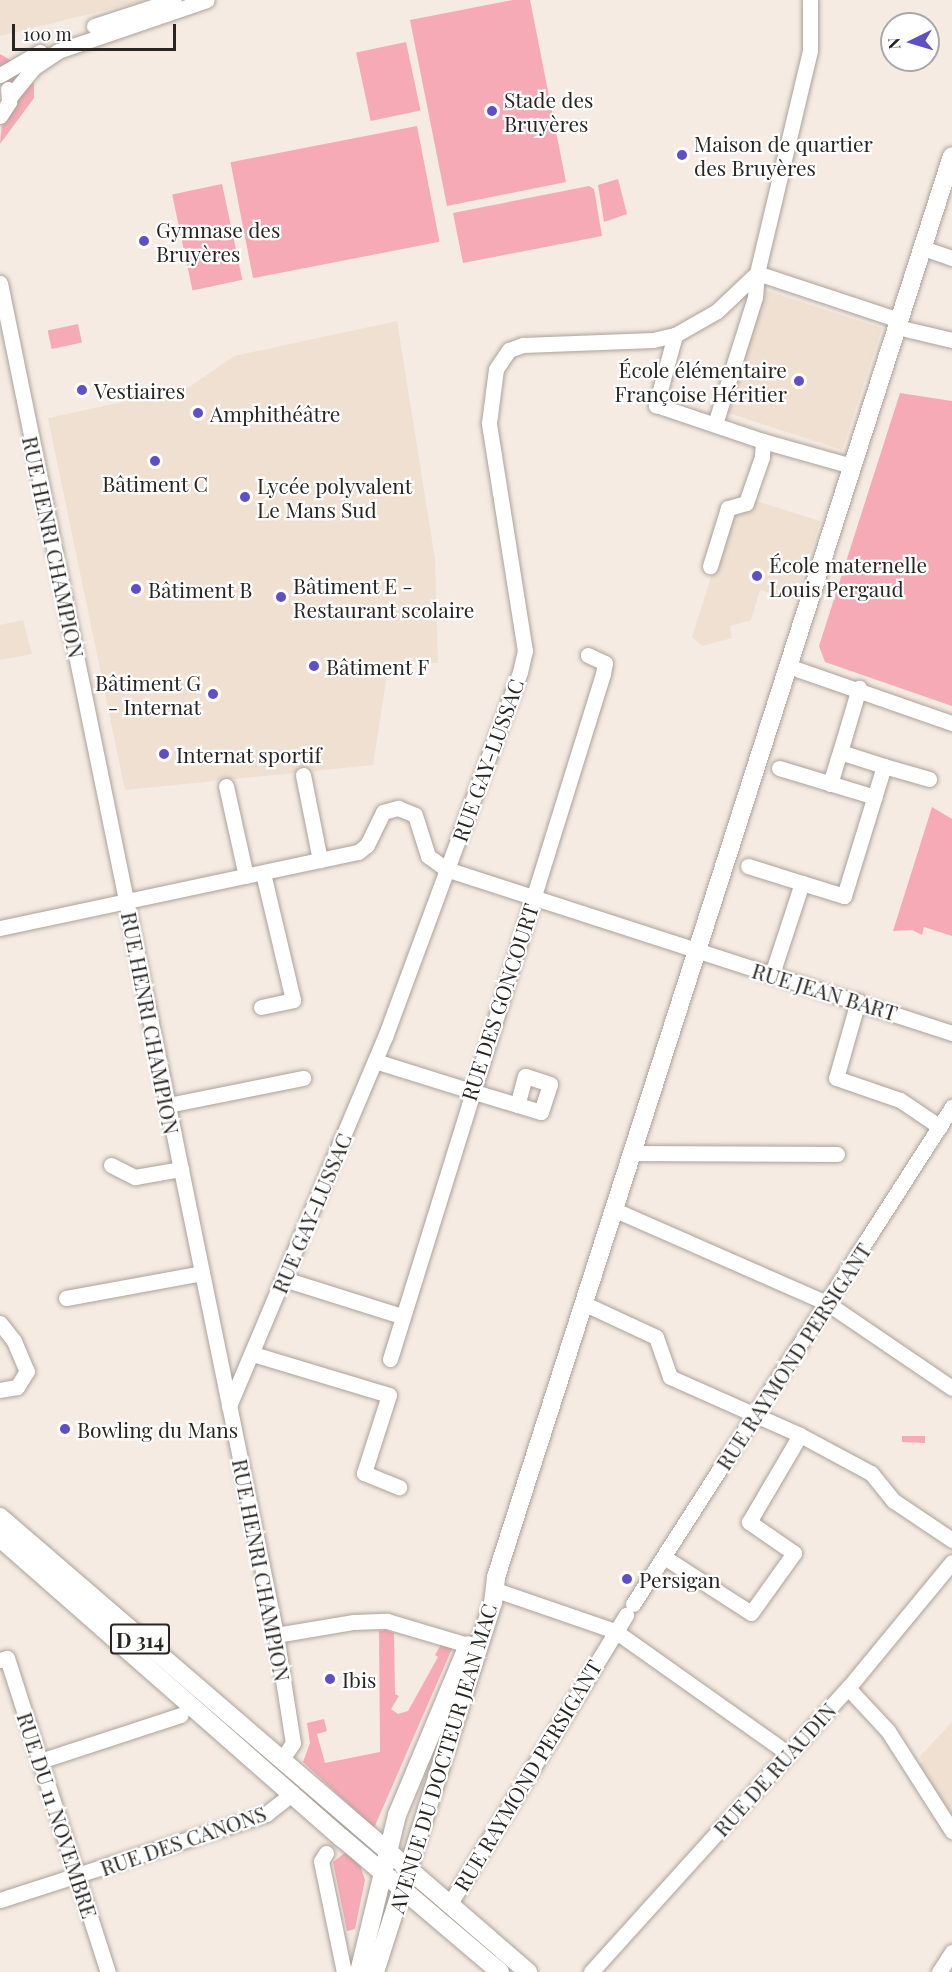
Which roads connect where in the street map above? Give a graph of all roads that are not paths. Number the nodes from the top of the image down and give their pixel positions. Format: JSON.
{"nodes":[{"id":1,"x":174,"y":0,"type":"edge"},
{"id":2,"x":207,"y":0,"type":"edge"},
{"id":3,"x":810,"y":0,"type":"edge"},
{"id":4,"x":0,"y":77,"type":"edge"},
{"id":5,"x":9,"y":98,"type":"junction"},
{"id":6,"x":0,"y":116,"type":"edge"},
{"id":7,"x":952,"y":156,"type":"edge"},
{"id":8,"x":922,"y":248,"type":"junction"},
{"id":9,"x":952,"y":258,"type":"edge"},
{"id":10,"x":757,"y":273,"type":"junction"},
{"id":11,"x":0,"y":283,"type":"edge"},
{"id":12,"x":898,"y":323,"type":"junction"},
{"id":13,"x":675,"y":335,"type":"junction"},
{"id":14,"x":952,"y":340,"type":"edge"},
{"id":15,"x":715,"y":424,"type":"junction"},
{"id":16,"x":763,"y":441,"type":"junction"},
{"id":17,"x":852,"y":466,"type":"junction"},
{"id":18,"x":710,"y":566,"type":"dead end"},
{"id":19,"x":588,"y":655,"type":"dead end"},
{"id":20,"x":788,"y":666,"type":"junction"},
{"id":21,"x":859,"y":688,"type":"junction"},
{"id":22,"x":952,"y":723,"type":"edge"},
{"id":23,"x":840,"y":752,"type":"junction"},
{"id":24,"x":884,"y":766,"type":"junction"},
{"id":25,"x":779,"y":768,"type":"dead end"},
{"id":26,"x":303,"y":775,"type":"dead end"},
{"id":27,"x":929,"y":779,"type":"dead end"},
{"id":28,"x":830,"y":784,"type":"junction"},
{"id":29,"x":226,"y":786,"type":"dead end"},
{"id":30,"x":874,"y":797,"type":"junction"},
{"id":31,"x":320,"y":860,"type":"junction"},
{"id":32,"x":748,"y":866,"type":"dead end"},
{"id":33,"x":446,"y":869,"type":"junction"},
{"id":34,"x":263,"y":873,"type":"junction"},
{"id":35,"x":246,"y":876,"type":"junction"},
{"id":36,"x":802,"y":883,"type":"junction"},
{"id":37,"x":533,"y":897,"type":"junction"},
{"id":38,"x":126,"y":901,"type":"junction"},
{"id":39,"x":0,"y":928,"type":"edge"},
{"id":40,"x":698,"y":951,"type":"junction"},
{"id":41,"x":772,"y":974,"type":"junction"},
{"id":42,"x":858,"y":1001,"type":"junction"},
{"id":43,"x":261,"y":1007,"type":"dead end"},
{"id":44,"x":952,"y":1033,"type":"edge"},
{"id":45,"x":375,"y":1061,"type":"junction"},
{"id":46,"x":303,"y":1078,"type":"dead end"},
{"id":47,"x":471,"y":1091,"type":"junction"},
{"id":48,"x":516,"y":1105,"type":"dead end"},
{"id":49,"x":168,"y":1106,"type":"junction"},
{"id":50,"x":952,"y":1107,"type":"edge"},
{"id":51,"x":939,"y":1127,"type":"junction"},
{"id":52,"x":634,"y":1153,"type":"junction"},
{"id":53,"x":837,"y":1154,"type":"dead end"},
{"id":54,"x":111,"y":1165,"type":"dead end"},
{"id":55,"x":181,"y":1169,"type":"junction"},
{"id":56,"x":615,"y":1210,"type":"junction"},
{"id":57,"x":202,"y":1273,"type":"junction"},
{"id":58,"x":284,"y":1279,"type":"junction"},
{"id":59,"x":66,"y":1298,"type":"dead end"},
{"id":60,"x":827,"y":1303,"type":"junction"},
{"id":61,"x":585,"y":1304,"type":"junction"},
{"id":62,"x":401,"y":1316,"type":"junction"},
{"id":63,"x":0,"y":1323,"type":"edge"},
{"id":64,"x":253,"y":1354,"type":"junction"},
{"id":65,"x":390,"y":1359,"type":"dead end"},
{"id":66,"x":952,"y":1388,"type":"edge"},
{"id":67,"x":0,"y":1390,"type":"edge"},
{"id":68,"x":229,"y":1406,"type":"junction"},
{"id":69,"x":755,"y":1414,"type":"junction"},
{"id":70,"x":800,"y":1435,"type":"junction"},
{"id":71,"x":399,"y":1487,"type":"dead end"},
{"id":72,"x":0,"y":1518,"type":"edge"},
{"id":73,"x":0,"y":1538,"type":"edge"},
{"id":74,"x":952,"y":1540,"type":"edge"},
{"id":75,"x":664,"y":1557,"type":"junction"},
{"id":76,"x":952,"y":1562,"type":"edge"},
{"id":77,"x":493,"y":1589,"type":"junction"},
{"id":78,"x":615,"y":1631,"type":"junction"},
{"id":79,"x":276,"y":1635,"type":"junction"},
{"id":80,"x":468,"y":1645,"type":"junction"},
{"id":81,"x":4,"y":1659,"type":"edge"},
{"id":82,"x":848,"y":1688,"type":"junction"},
{"id":83,"x":181,"y":1715,"type":"dead end"},
{"id":84,"x":789,"y":1754,"type":"junction"},
{"id":85,"x":281,"y":1760,"type":"junction"},
{"id":86,"x":40,"y":1761,"type":"junction"},
{"id":87,"x":293,"y":1793,"type":"junction"},
{"id":88,"x":952,"y":1831,"type":"edge"},
{"id":89,"x":326,"y":1853,"type":"dead end"},
{"id":90,"x":395,"y":1858,"type":"junction"},
{"id":91,"x":77,"y":1875,"type":"junction"},
{"id":92,"x":391,"y":1881,"type":"junction"},
{"id":93,"x":0,"y":1900,"type":"edge"},
{"id":94,"x":449,"y":1905,"type":"junction"},
{"id":95,"x":952,"y":1952,"type":"edge"},
{"id":96,"x":377,"y":1968,"type":"edge"},
{"id":97,"x":108,"y":1972,"type":"edge"},
{"id":98,"x":344,"y":1972,"type":"edge"},
{"id":99,"x":359,"y":1972,"type":"edge"},
{"id":100,"x":500,"y":1972,"type":"edge"},
{"id":101,"x":528,"y":1972,"type":"edge"},
{"id":102,"x":591,"y":1972,"type":"edge"},
{"id":103,"x":939,"y":1972,"type":"edge"}],
"edges":[{"from":1,"to":4,"type":"street"},
{"from":2,"to":5,"type":"street"},
{"from":3,"to":10,"type":"street"},
{"from":4,"to":5,"type":"street"},
{"from":5,"to":6,"type":"street"},
{"from":7,"to":8,"type":"main road"},
{"from":8,"to":9,"type":"street"},
{"from":8,"to":12,"type":"main road"},
{"from":10,"to":12,"type":"street"},
{"from":10,"to":13,"type":"street","name":"RUE GAY-LUSSAC"},
{"from":10,"to":15,"type":"street"},
{"from":11,"to":38,"type":"street","name":"RUE HENRI CHAMPION"},
{"from":12,"to":14,"type":"street"},
{"from":12,"to":17,"type":"main road"},
{"from":13,"to":15,"type":"street"},
{"from":13,"to":33,"type":"street","name":"RUE GAY-LUSSAC"},
{"from":15,"to":16,"type":"street"},
{"from":16,"to":17,"type":"street"},
{"from":16,"to":18,"type":"street"},
{"from":17,"to":20,"type":"main road"},
{"from":19,"to":37,"type":"street","name":"RUE DES GONCOURT"},
{"from":20,"to":21,"type":"street"},
{"from":20,"to":40,"type":"main road"},
{"from":21,"to":22,"type":"street"},
{"from":21,"to":23,"type":"street"},
{"from":23,"to":24,"type":"street"},
{"from":23,"to":28,"type":"street"},
{"from":24,"to":27,"type":"street"},
{"from":24,"to":30,"type":"street"},
{"from":25,"to":28,"type":"street"},
{"from":26,"to":31,"type":"street"},
{"from":28,"to":30,"type":"street"},
{"from":29,"to":35,"type":"street"},
{"from":30,"to":36,"type":"street"},
{"from":31,"to":33,"type":"street"},
{"from":31,"to":34,"type":"street"},
{"from":32,"to":36,"type":"street"},
{"from":33,"to":37,"type":"street","name":"RUE JEAN BART"},
{"from":33,"to":45,"type":"street","name":"RUE GAY-LUSSAC"},
{"from":34,"to":35,"type":"street"},
{"from":34,"to":43,"type":"street"},
{"from":35,"to":38,"type":"street"},
{"from":36,"to":41,"type":"street"},
{"from":37,"to":40,"type":"street","name":"RUE JEAN BART"},
{"from":37,"to":47,"type":"street","name":"RUE DES GONCOURT"},
{"from":38,"to":39,"type":"street"},
{"from":38,"to":49,"type":"street","name":"RUE HENRI CHAMPION"},
{"from":40,"to":41,"type":"street","name":"RUE JEAN BART"},
{"from":40,"to":52,"type":"main road"},
{"from":41,"to":42,"type":"street","name":"RUE JEAN BART"},
{"from":42,"to":44,"type":"street","name":"RUE JEAN BART"},
{"from":42,"to":51,"type":"street"},
{"from":45,"to":47,"type":"street"},
{"from":45,"to":58,"type":"street","name":"RUE GAY-LUSSAC"},
{"from":46,"to":49,"type":"street"},
{"from":47,"to":48,"type":"street"},
{"from":47,"to":62,"type":"street","name":"RUE DES GONCOURT"},
{"from":49,"to":55,"type":"street","name":"RUE HENRI CHAMPION"},
{"from":50,"to":51,"type":"street","name":"RUE RAYMOND PERSIGANT"},
{"from":51,"to":60,"type":"street","name":"RUE RAYMOND PERSIGANT"},
{"from":52,"to":53,"type":"street"},
{"from":52,"to":56,"type":"main road"},
{"from":54,"to":55,"type":"street"},
{"from":55,"to":57,"type":"street","name":"RUE HENRI CHAMPION"},
{"from":56,"to":60,"type":"street"},
{"from":56,"to":61,"type":"main road"},
{"from":57,"to":59,"type":"street"},
{"from":57,"to":68,"type":"street","name":"RUE HENRI CHAMPION"},
{"from":58,"to":62,"type":"street"},
{"from":58,"to":64,"type":"street","name":"RUE GAY-LUSSAC"},
{"from":60,"to":66,"type":"street"},
{"from":60,"to":69,"type":"street","name":"RUE RAYMOND PERSIGANT"},
{"from":61,"to":69,"type":"street"},
{"from":61,"to":77,"type":"main road"},
{"from":62,"to":65,"type":"street","name":"RUE DES GONCOURT"},
{"from":63,"to":67,"type":"street"},
{"from":64,"to":68,"type":"street","name":"RUE GAY-LUSSAC"},
{"from":64,"to":71,"type":"street"},
{"from":68,"to":79,"type":"street","name":"RUE HENRI CHAMPION"},
{"from":69,"to":70,"type":"street"},
{"from":69,"to":75,"type":"street","name":"RUE RAYMOND PERSIGANT"},
{"from":70,"to":74,"type":"street"},
{"from":70,"to":75,"type":"street"},
{"from":72,"to":85,"type":"main road","number":"D 314"},
{"from":73,"to":87,"type":"main road","number":"D 314"},
{"from":75,"to":78,"type":"street","name":"RUE RAYMOND PERSIGANT"},
{"from":76,"to":82,"type":"street","name":"RUE DE RUAUDIN"},
{"from":77,"to":78,"type":"street"},
{"from":77,"to":80,"type":"main road","name":"AVENUE DU DOCTEUR JEAN MAC"},
{"from":77,"to":90,"type":"main road","name":"AVENUE DU DOCTEUR JEAN MAC"},
{"from":78,"to":84,"type":"street"},
{"from":78,"to":94,"type":"street","name":"RUE RAYMOND PERSIGANT"},
{"from":79,"to":80,"type":"street"},
{"from":79,"to":85,"type":"street","name":"RUE HENRI CHAMPION"},
{"from":80,"to":90,"type":"main road","name":"AVENUE DU DOCTEUR JEAN MAC"},
{"from":81,"to":86,"type":"street","name":"RUE DU 11 NOVEMBRE"},
{"from":82,"to":84,"type":"street","name":"RUE DE RUAUDIN"},
{"from":82,"to":88,"type":"street"},
{"from":83,"to":86,"type":"street"},
{"from":84,"to":102,"type":"street","name":"RUE DE RUAUDIN"},
{"from":85,"to":90,"type":"main road","number":"D 314"},
{"from":86,"to":91,"type":"street","name":"RUE DU 11 NOVEMBRE"},
{"from":87,"to":91,"type":"street","name":"RUE DES CANONS"},
{"from":87,"to":92,"type":"main road","number":"D 314"},
{"from":89,"to":98,"type":"street"},
{"from":90,"to":92,"type":"main road","name":"AVENUE DU DOCTEUR JEAN MAC"},
{"from":90,"to":92,"type":"main road"},
{"from":90,"to":94,"type":"main road","number":"D 314"},
{"from":91,"to":93,"type":"street","name":"RUE DES CANONS"},
{"from":91,"to":97,"type":"street","name":"RUE DU 11 NOVEMBRE"},
{"from":92,"to":96,"type":"main road","name":"AVENUE DU DOCTEUR JEAN MAC"},
{"from":92,"to":99,"type":"main road","name":"AVENUE DU DOCTEUR JEAN MAC"},
{"from":92,"to":100,"type":"main road","number":"D 314"},
{"from":94,"to":101,"type":"main road","number":"D 314"},
{"from":95,"to":103,"type":"street"}]}
